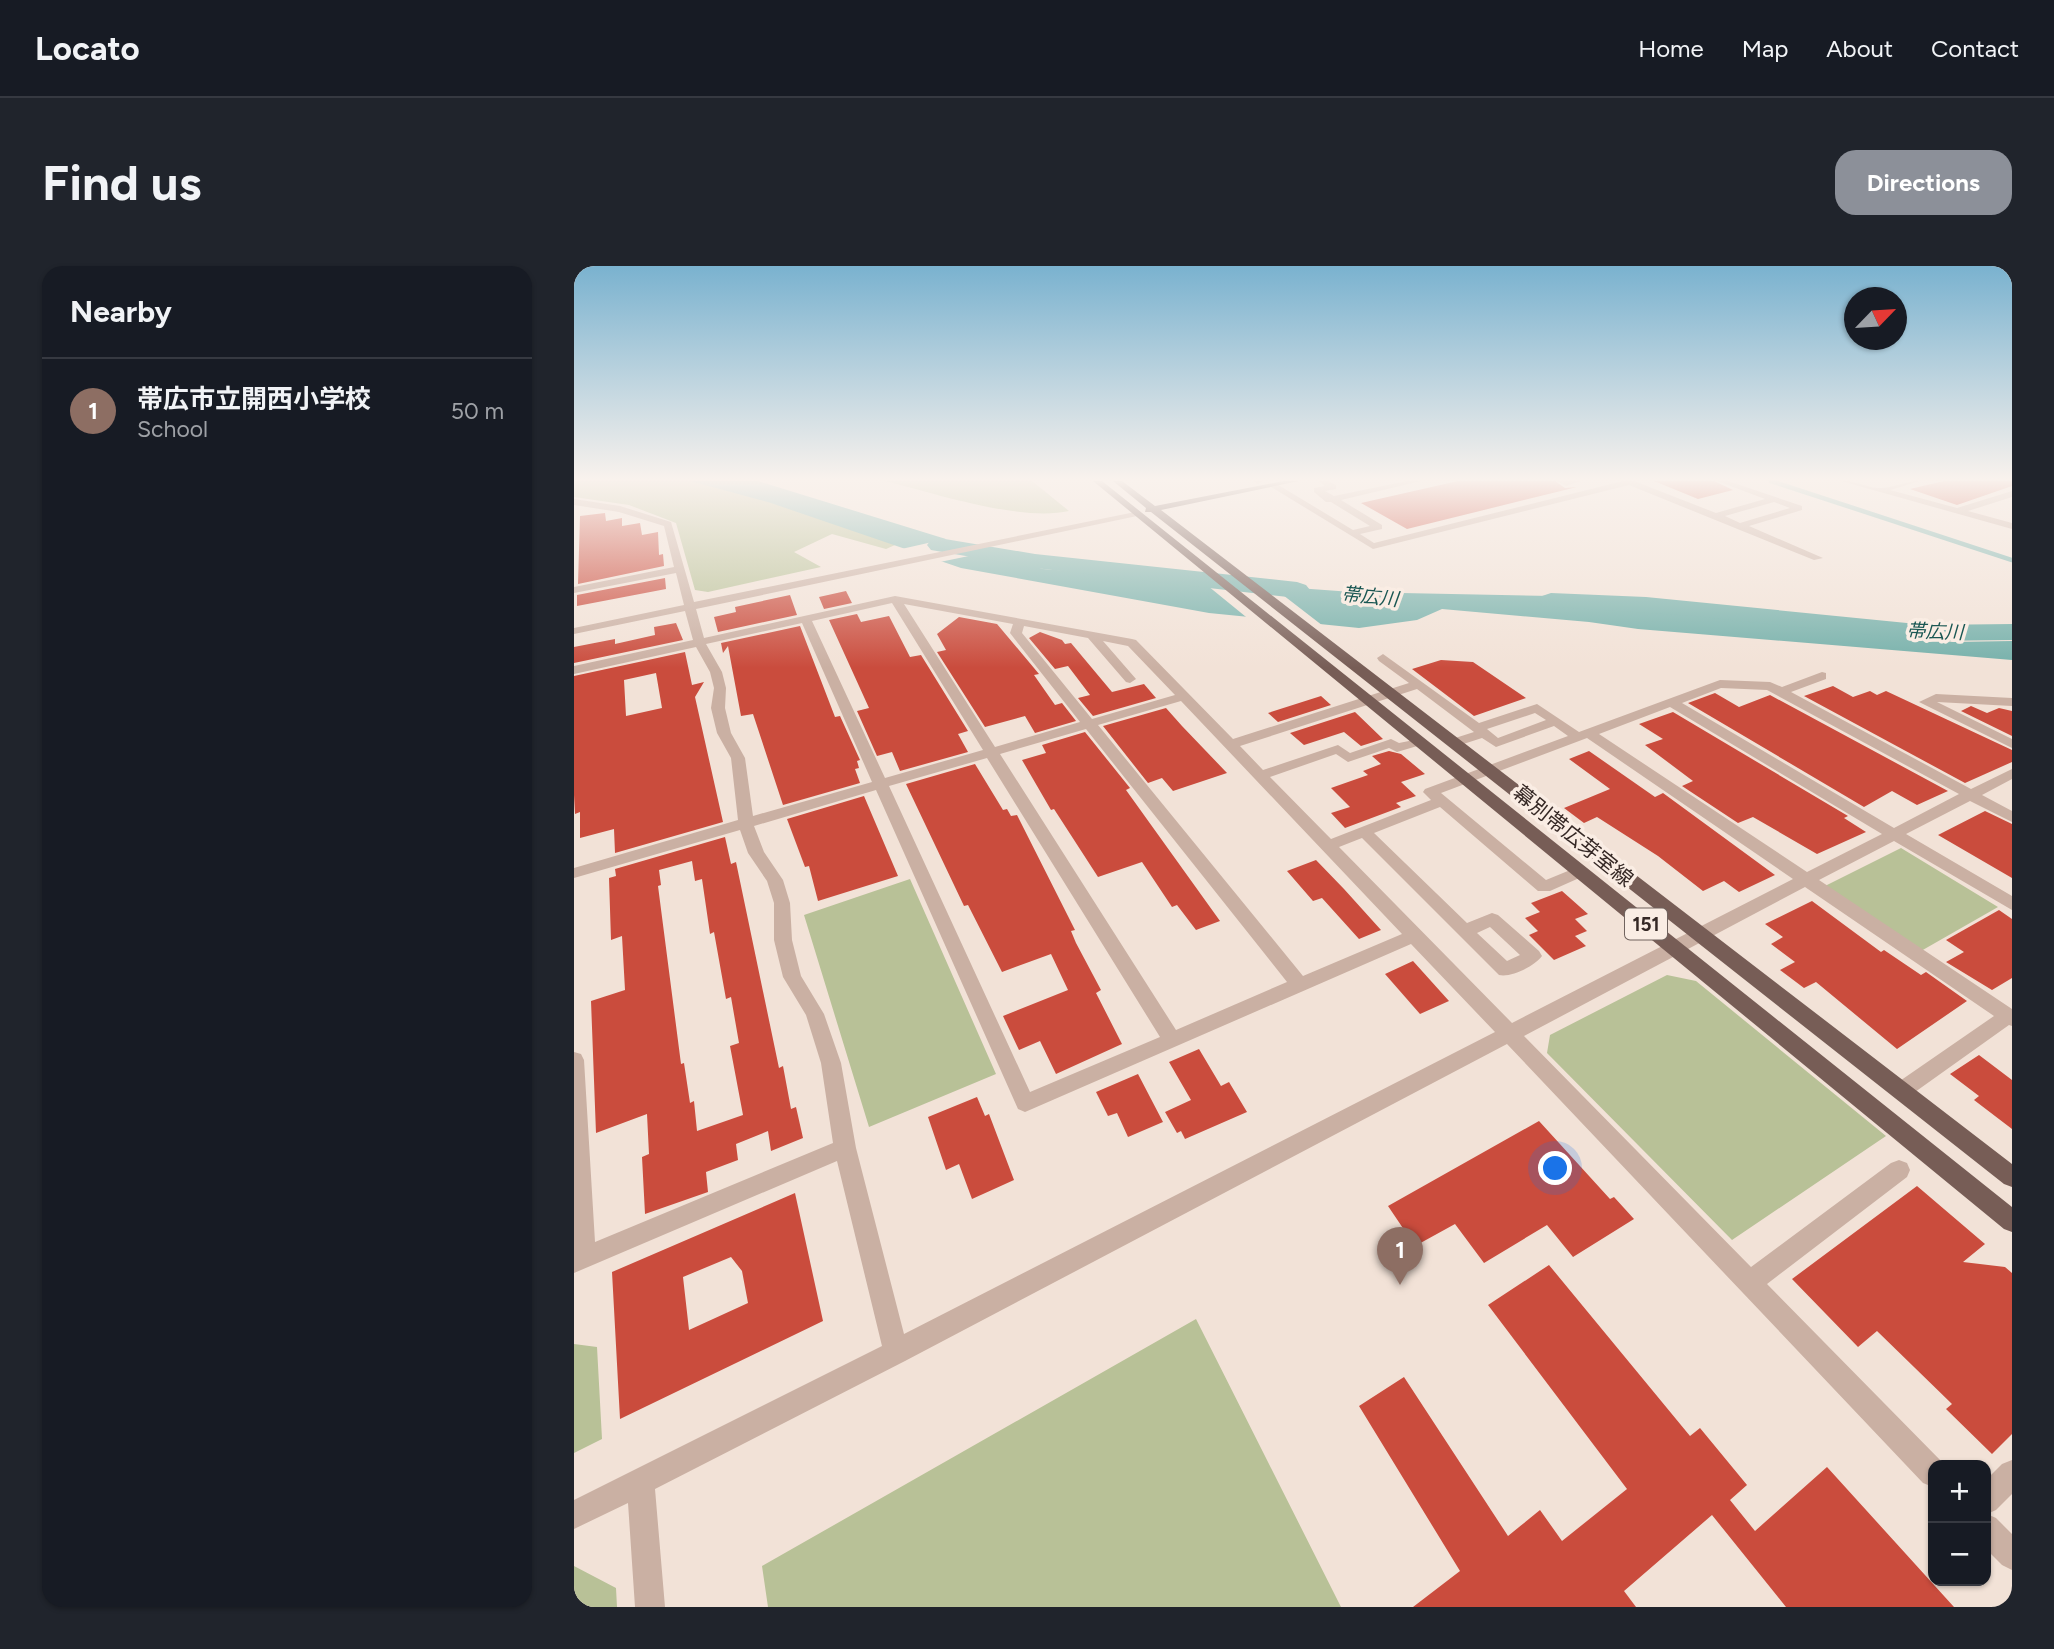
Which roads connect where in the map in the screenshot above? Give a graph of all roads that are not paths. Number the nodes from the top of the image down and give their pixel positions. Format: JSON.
{"nodes":[{"id":1,"x":673,"y":544,"type":"edge"},
{"id":2,"x":955,"y":544,"type":"edge"},
{"id":3,"x":992,"y":544,"type":"edge"},
{"id":4,"x":1174,"y":544,"type":"edge"},
{"id":5,"x":1200,"y":544,"type":"edge"},
{"id":6,"x":1783,"y":544,"type":"edge"},
{"id":7,"x":1818,"y":558,"type":"dead end"},
{"id":8,"x":679,"y":569,"type":"junction"},
{"id":9,"x":574,"y":590,"type":"edge"},
{"id":10,"x":895,"y":599,"type":"junction"},
{"id":11,"x":690,"y":603,"type":"junction"},
{"id":12,"x":805,"y":618,"type":"junction"},
{"id":13,"x":1020,"y":622,"type":"junction"},
{"id":14,"x":574,"y":624,"type":"edge"},
{"id":15,"x":574,"y":631,"type":"edge"},
{"id":16,"x":1091,"y":635,"type":"junction"},
{"id":17,"x":699,"y":642,"type":"junction"},
{"id":18,"x":1383,"y":657,"type":"dead end"},
{"id":19,"x":574,"y":670,"type":"edge"},
{"id":20,"x":1822,"y":676,"type":"dead end"},
{"id":21,"x":1130,"y":679,"type":"dead end"},
{"id":22,"x":1419,"y":684,"type":"junction"},
{"id":23,"x":1781,"y":692,"type":"junction"},
{"id":24,"x":1391,"y":693,"type":"junction"},
{"id":25,"x":1181,"y":697,"type":"junction"},
{"id":26,"x":1368,"y":700,"type":"junction"},
{"id":27,"x":1671,"y":702,"type":"junction"},
{"id":28,"x":2012,"y":702,"type":"edge"},
{"id":29,"x":1089,"y":724,"type":"junction"},
{"id":30,"x":1480,"y":731,"type":"junction"},
{"id":31,"x":1584,"y":735,"type":"junction"},
{"id":32,"x":1419,"y":740,"type":"junction"},
{"id":33,"x":1454,"y":743,"type":"junction"},
{"id":34,"x":2012,"y":744,"type":"edge"},
{"id":35,"x":1229,"y":745,"type":"junction"},
{"id":36,"x":990,"y":752,"type":"junction"},
{"id":37,"x":1488,"y":770,"type":"junction"},
{"id":38,"x":2012,"y":773,"type":"edge"},
{"id":39,"x":1260,"y":776,"type":"junction"},
{"id":40,"x":1466,"y":778,"type":"junction"},
{"id":41,"x":880,"y":784,"type":"junction"},
{"id":42,"x":1970,"y":794,"type":"junction"},
{"id":43,"x":1442,"y":801,"type":"junction"},
{"id":44,"x":2012,"y":817,"type":"edge"},
{"id":45,"x":746,"y":824,"type":"junction"},
{"id":46,"x":1364,"y":832,"type":"junction"},
{"id":47,"x":1895,"y":834,"type":"junction"},
{"id":48,"x":1328,"y":846,"type":"junction"},
{"id":49,"x":1580,"y":871,"type":"junction"},
{"id":50,"x":574,"y":873,"type":"edge"},
{"id":51,"x":1805,"y":880,"type":"junction"},
{"id":52,"x":2012,"y":904,"type":"edge"},
{"id":53,"x":1465,"y":931,"type":"dead end"},
{"id":54,"x":1415,"y":934,"type":"junction"},
{"id":55,"x":1701,"y":935,"type":"junction"},
{"id":56,"x":1676,"y":949,"type":"junction"},
{"id":57,"x":1299,"y":984,"type":"junction"},
{"id":58,"x":2010,"y":1018,"type":"edge"},
{"id":59,"x":1511,"y":1034,"type":"junction"},
{"id":60,"x":1172,"y":1040,"type":"junction"},
{"id":61,"x":574,"y":1060,"type":"edge"},
{"id":62,"x":1902,"y":1091,"type":"junction"},
{"id":63,"x":845,"y":1148,"type":"junction"},
{"id":64,"x":1899,"y":1170,"type":"dead end"},
{"id":65,"x":2012,"y":1177,"type":"edge"},
{"id":66,"x":2012,"y":1221,"type":"edge"},
{"id":67,"x":579,"y":1260,"type":"edge"},
{"id":68,"x":1750,"y":1282,"type":"junction"},
{"id":69,"x":896,"y":1352,"type":"junction"},
{"id":70,"x":1928,"y":1468,"type":"edge"},
{"id":71,"x":2012,"y":1474,"type":"edge"},
{"id":72,"x":640,"y":1481,"type":"junction"},
{"id":73,"x":1991,"y":1495,"type":"edge"},
{"id":74,"x":574,"y":1515,"type":"edge"},
{"id":75,"x":1991,"y":1533,"type":"edge"},
{"id":76,"x":2012,"y":1555,"type":"edge"},
{"id":77,"x":650,"y":1607,"type":"edge"}],
"edges":[{"from":1,"to":8,"type":"street"},
{"from":2,"to":11,"type":"street"},
{"from":3,"to":11,"type":"street"},
{"from":4,"to":26,"type":"main road","name":"幕別帯広芽室線","number":"151"},
{"from":5,"to":24,"type":"main road","name":"幕別帯広芽室線","number":"151"},
{"from":6,"to":7,"type":"street"},
{"from":8,"to":9,"type":"street"},
{"from":8,"to":11,"type":"street"},
{"from":10,"to":12,"type":"street"},
{"from":10,"to":13,"type":"street"},
{"from":10,"to":36,"type":"street"},
{"from":11,"to":14,"type":"street"},
{"from":11,"to":15,"type":"street"},
{"from":11,"to":17,"type":"street"},
{"from":12,"to":17,"type":"street"},
{"from":12,"to":41,"type":"street"},
{"from":13,"to":16,"type":"street"},
{"from":13,"to":29,"type":"street"},
{"from":16,"to":21,"type":"street"},
{"from":16,"to":25,"type":"street"},
{"from":17,"to":19,"type":"street"},
{"from":17,"to":45,"type":"street"},
{"from":18,"to":22,"type":"street"},
{"from":20,"to":23,"type":"street"},
{"from":22,"to":24,"type":"street"},
{"from":22,"to":30,"type":"street"},
{"from":23,"to":27,"type":"street"},
{"from":23,"to":42,"type":"street"},
{"from":24,"to":26,"type":"street"},
{"from":24,"to":33,"type":"main road","name":"幕別帯広芽室線","number":"151"},
{"from":25,"to":29,"type":"street"},
{"from":25,"to":35,"type":"street"},
{"from":26,"to":32,"type":"main road","name":"幕別帯広芽室線","number":"151"},
{"from":26,"to":35,"type":"street"},
{"from":27,"to":31,"type":"street"},
{"from":27,"to":47,"type":"street"},
{"from":28,"to":34,"type":"street"},
{"from":29,"to":36,"type":"street"},
{"from":29,"to":57,"type":"street"},
{"from":30,"to":31,"type":"street"},
{"from":30,"to":33,"type":"street"},
{"from":31,"to":37,"type":"street"},
{"from":31,"to":51,"type":"street"},
{"from":32,"to":39,"type":"street"},
{"from":32,"to":40,"type":"main road","name":"幕別帯広芽室線","number":"151"},
{"from":33,"to":37,"type":"main road","name":"幕別帯広芽室線","number":"151"},
{"from":35,"to":39,"type":"street"},
{"from":36,"to":41,"type":"street"},
{"from":36,"to":60,"type":"street"},
{"from":37,"to":40,"type":"street"},
{"from":37,"to":55,"type":"main road","name":"幕別帯広芽室線","number":"151"},
{"from":38,"to":42,"type":"street"},
{"from":39,"to":48,"type":"street"},
{"from":40,"to":43,"type":"street"},
{"from":40,"to":49,"type":"main road","name":"幕別帯広芽室線","number":"151"},
{"from":41,"to":45,"type":"street"},
{"from":41,"to":60,"type":"street"},
{"from":42,"to":44,"type":"street"},
{"from":42,"to":47,"type":"street"},
{"from":43,"to":46,"type":"street"},
{"from":43,"to":49,"type":"street"},
{"from":45,"to":50,"type":"street"},
{"from":45,"to":63,"type":"street"},
{"from":46,"to":48,"type":"street"},
{"from":46,"to":53,"type":"street"},
{"from":47,"to":51,"type":"street"},
{"from":47,"to":52,"type":"street"},
{"from":48,"to":54,"type":"street"},
{"from":49,"to":56,"type":"main road","name":"幕別帯広芽室線","number":"151"},
{"from":51,"to":55,"type":"street"},
{"from":51,"to":58,"type":"street"},
{"from":54,"to":57,"type":"street"},
{"from":54,"to":59,"type":"street"},
{"from":55,"to":56,"type":"street"},
{"from":55,"to":62,"type":"main road","name":"幕別帯広芽室線","number":"151"},
{"from":56,"to":59,"type":"street"},
{"from":56,"to":66,"type":"main road","name":"幕別帯広芽室線","number":"151"},
{"from":57,"to":60,"type":"street"},
{"from":58,"to":62,"type":"street"},
{"from":59,"to":68,"type":"street"},
{"from":59,"to":69,"type":"street"},
{"from":61,"to":67,"type":"street"},
{"from":62,"to":65,"type":"main road","name":"幕別帯広芽室線","number":"151"},
{"from":63,"to":67,"type":"street"},
{"from":63,"to":69,"type":"street"},
{"from":64,"to":68,"type":"street"},
{"from":68,"to":70,"type":"street"},
{"from":69,"to":72,"type":"street"},
{"from":71,"to":73,"type":"street"},
{"from":72,"to":74,"type":"street"},
{"from":72,"to":77,"type":"street"},
{"from":75,"to":76,"type":"street"}]}
